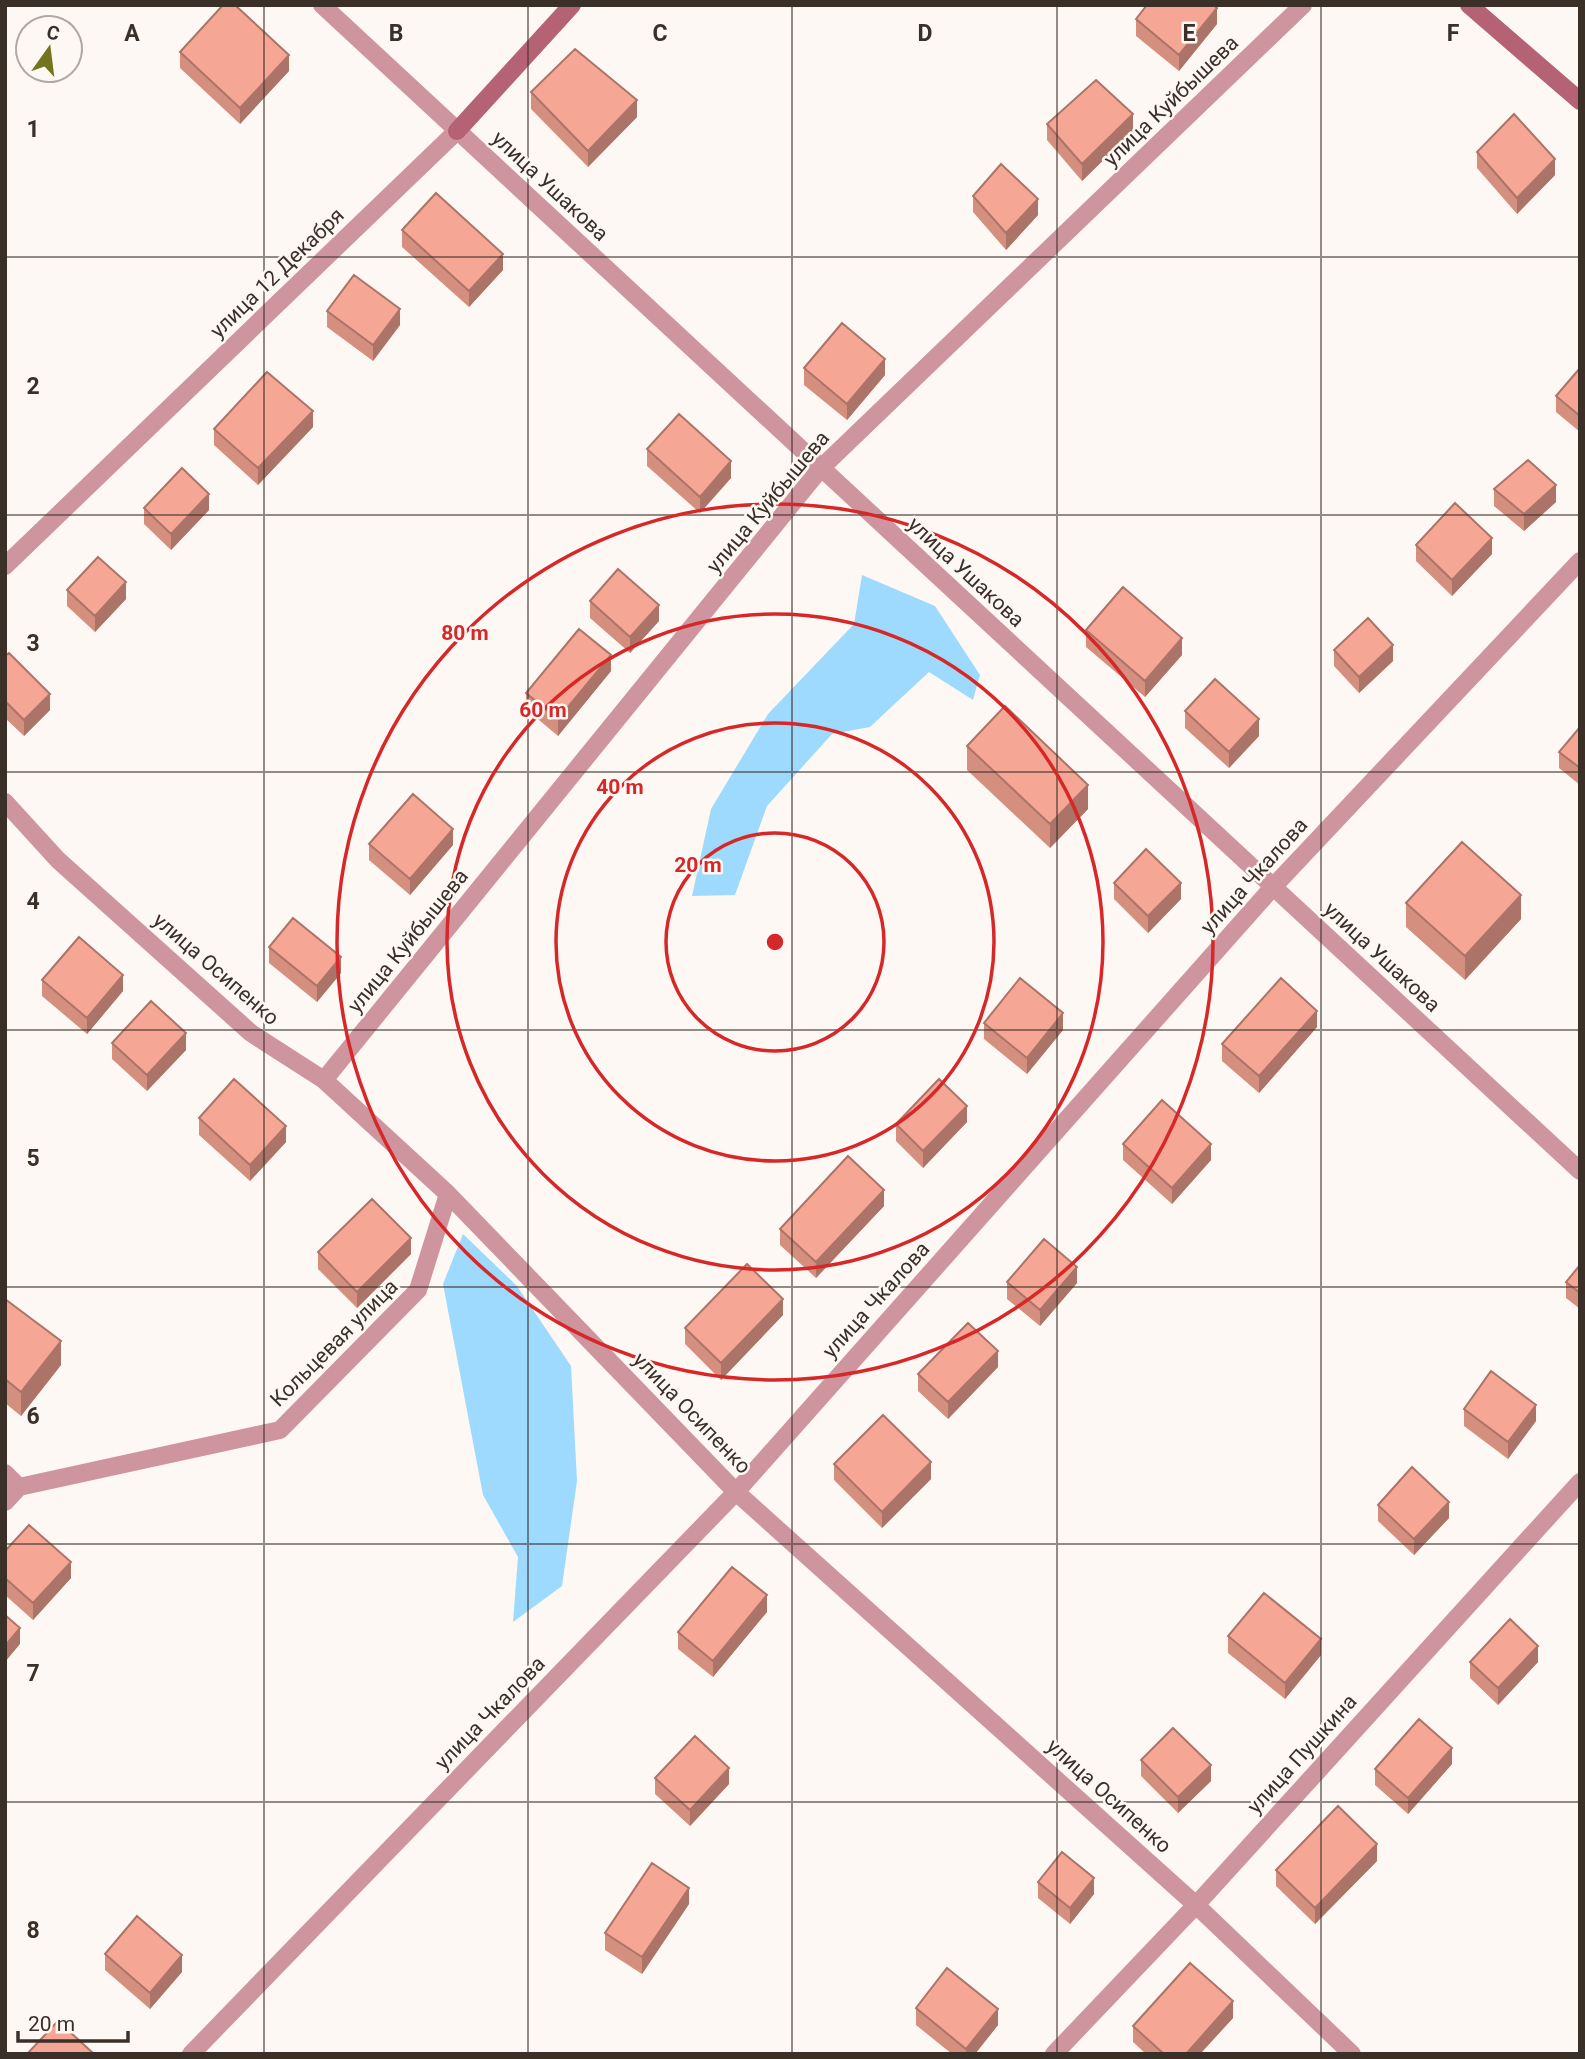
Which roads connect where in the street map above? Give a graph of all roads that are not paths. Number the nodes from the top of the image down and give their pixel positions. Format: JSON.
{"nodes":[{"id":1,"x":322,"y":5,"type":"edge"},
{"id":2,"x":572,"y":5,"type":"edge"},
{"id":3,"x":1303,"y":5,"type":"edge"},
{"id":4,"x":1469,"y":5,"type":"edge"},
{"id":5,"x":1580,"y":101,"type":"edge"},
{"id":6,"x":457,"y":131,"type":"junction"},
{"id":7,"x":821,"y":468,"type":"junction"},
{"id":8,"x":1580,"y":561,"type":"edge"},
{"id":9,"x":5,"y":566,"type":"edge"},
{"id":10,"x":5,"y":802,"type":"edge"},
{"id":11,"x":1273,"y":887,"type":"junction"},
{"id":12,"x":324,"y":1080,"type":"junction"},
{"id":13,"x":1580,"y":1171,"type":"edge"},
{"id":14,"x":448,"y":1194,"type":"junction"},
{"id":15,"x":5,"y":1473,"type":"edge"},
{"id":16,"x":1580,"y":1482,"type":"edge"},
{"id":17,"x":19,"y":1487,"type":"junction"},
{"id":18,"x":736,"y":1492,"type":"junction"},
{"id":19,"x":5,"y":1502,"type":"edge"},
{"id":20,"x":1196,"y":1905,"type":"junction"},
{"id":21,"x":191,"y":2054,"type":"edge"},
{"id":22,"x":1054,"y":2054,"type":"edge"},
{"id":23,"x":1352,"y":2054,"type":"edge"}],
"edges":[{"from":1,"to":6,"type":"street","name":"улица Ушакова"},
{"from":2,"to":6,"type":"street","name":"улица 12 Декабря"},
{"from":3,"to":7,"type":"street","name":"улица Куйбышева"},
{"from":4,"to":5,"type":"street"},
{"from":6,"to":7,"type":"street","name":"улица Ушакова"},
{"from":6,"to":9,"type":"street","name":"улица 12 Декабря"},
{"from":7,"to":11,"type":"street","name":"улица Ушакова"},
{"from":7,"to":12,"type":"street","name":"улица Куйбышева"},
{"from":8,"to":11,"type":"street","name":"улица Чкалова"},
{"from":10,"to":12,"type":"street","name":"улица Осипенко"},
{"from":11,"to":13,"type":"street","name":"улица Ушакова"},
{"from":11,"to":18,"type":"street","name":"улица Чкалова"},
{"from":12,"to":14,"type":"street","name":"улица Осипенко"},
{"from":14,"to":17,"type":"street","name":"Кольцевая улица"},
{"from":14,"to":18,"type":"street","name":"улица Осипенко"},
{"from":15,"to":17,"type":"street"},
{"from":16,"to":20,"type":"street","name":"улица Пушкина"},
{"from":17,"to":19,"type":"street"},
{"from":18,"to":20,"type":"street","name":"улица Осипенко"},
{"from":18,"to":21,"type":"street","name":"улица Чкалова"},
{"from":20,"to":22,"type":"street","name":"улица Пушкина"},
{"from":20,"to":23,"type":"street","name":"улица Осипенко"}]}
